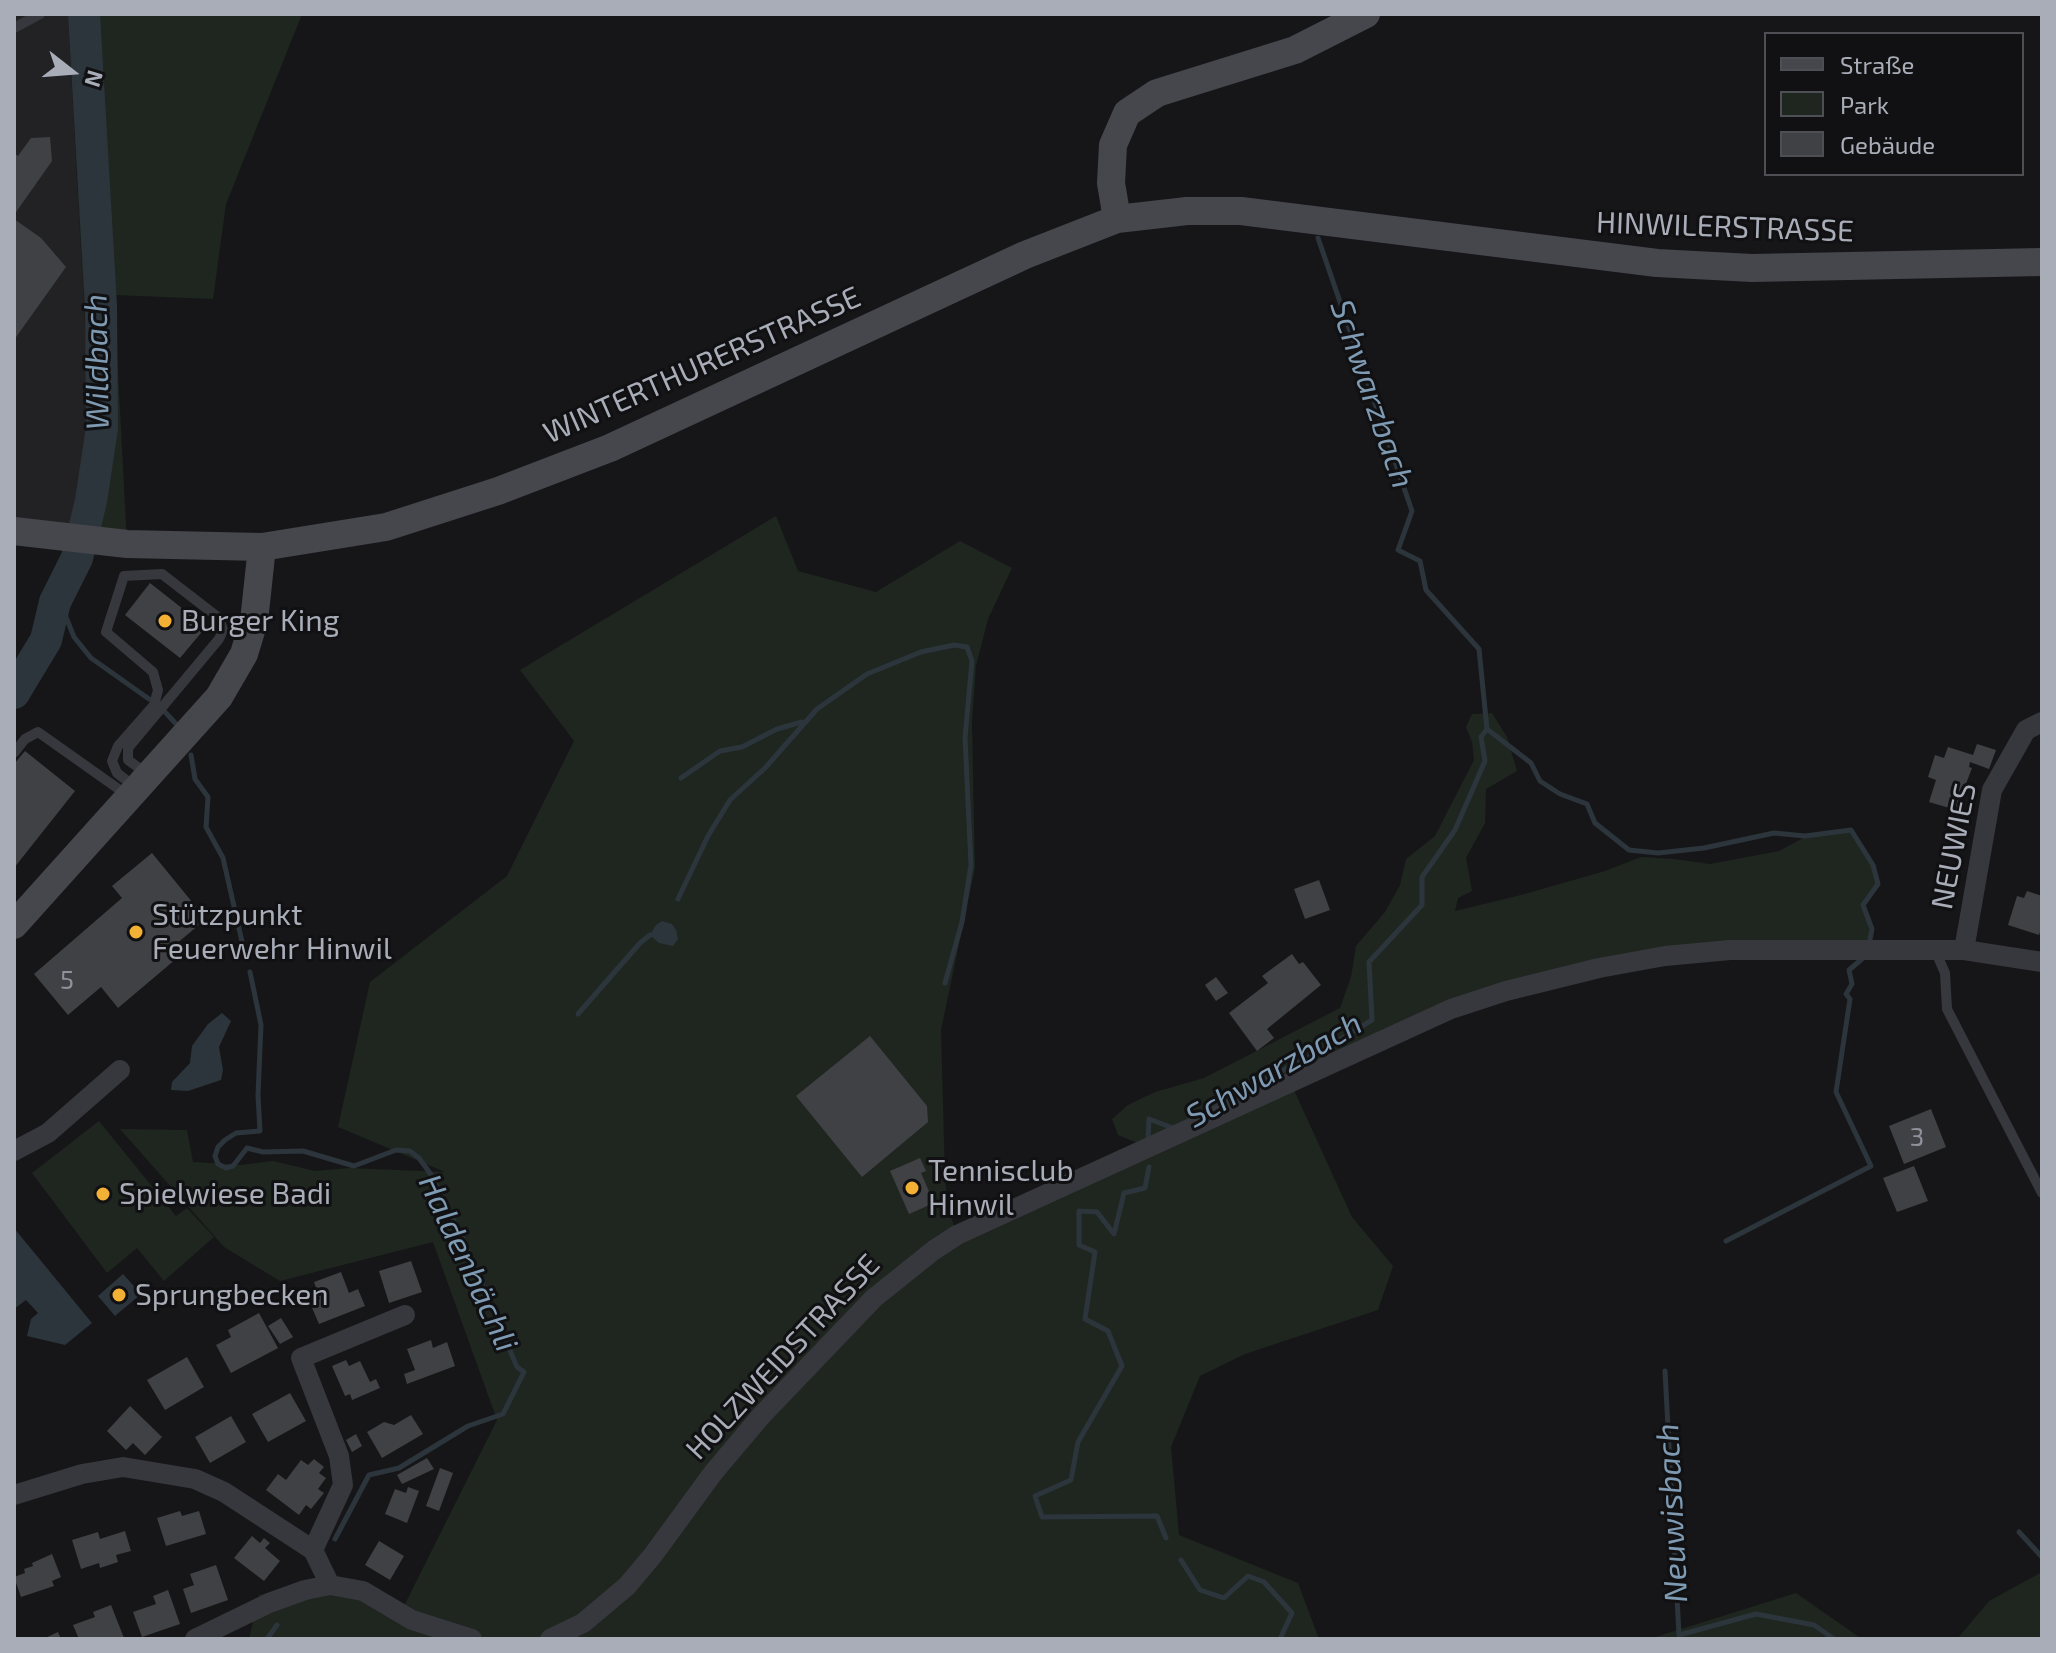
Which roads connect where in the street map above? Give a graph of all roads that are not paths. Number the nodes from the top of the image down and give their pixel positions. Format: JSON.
{"nodes":[{"id":1,"x":40,"y":14,"type":"edge"},
{"id":2,"x":1366,"y":14,"type":"edge"},
{"id":3,"x":14,"y":28,"type":"edge"},
{"id":4,"x":1117,"y":219,"type":"junction"},
{"id":5,"x":1407,"y":230,"type":"joint"},
{"id":6,"x":2042,"y":262,"type":"edge"},
{"id":7,"x":14,"y":531,"type":"edge"},
{"id":8,"x":262,"y":547,"type":"junction"},
{"id":9,"x":2042,"y":722,"type":"edge"},
{"id":10,"x":14,"y":753,"type":"edge"},
{"id":11,"x":138,"y":787,"type":"junction"},
{"id":12,"x":14,"y":925,"type":"edge"},
{"id":13,"x":1935,"y":950,"type":"junction"},
{"id":14,"x":1964,"y":950,"type":"junction"},
{"id":15,"x":2042,"y":962,"type":"edge"},
{"id":16,"x":120,"y":1070,"type":"dead end"},
{"id":17,"x":14,"y":1151,"type":"edge"},
{"id":18,"x":2042,"y":1193,"type":"edge"},
{"id":19,"x":405,"y":1315,"type":"dead end"},
{"id":20,"x":14,"y":1495,"type":"edge"},
{"id":21,"x":313,"y":1550,"type":"junction"},
{"id":22,"x":330,"y":1585,"type":"junction"},
{"id":23,"x":444,"y":1635,"type":"edge"},
{"id":24,"x":195,"y":1639,"type":"edge"},
{"id":25,"x":472,"y":1639,"type":"edge"},
{"id":26,"x":550,"y":1639,"type":"edge"}],
"edges":[{"from":1,"to":3,"type":"lane"},
{"from":2,"to":4,"type":"main road"},
{"from":4,"to":5,"type":"main road","name":"WINTERTHURERSTRASSE"},
{"from":4,"to":8,"type":"main road","name":"WINTERTHURERSTRASSE"},
{"from":5,"to":6,"type":"main road","name":"HINWILERSTRASSE"},
{"from":7,"to":8,"type":"main road","name":"WINTERTHURERSTRASSE"},
{"from":8,"to":11,"type":"main road"},
{"from":9,"to":14,"type":"street","name":"NEUWIES"},
{"from":10,"to":11,"type":"lane"},
{"from":11,"to":11,"type":"lane"},
{"from":11,"to":12,"type":"main road"},
{"from":13,"to":14,"type":"street","name":"HOLZWEIDSTRASSE"},
{"from":13,"to":18,"type":"lane"},
{"from":13,"to":26,"type":"street","name":"HOLZWEIDSTRASSE"},
{"from":14,"to":15,"type":"street","name":"HOLZWEIDSTRASSE"},
{"from":16,"to":17,"type":"street"},
{"from":19,"to":21,"type":"street"},
{"from":20,"to":21,"type":"street"},
{"from":21,"to":22,"type":"street"},
{"from":22,"to":23,"type":"street"},
{"from":22,"to":24,"type":"street"},
{"from":23,"to":25,"type":"street"}]}
